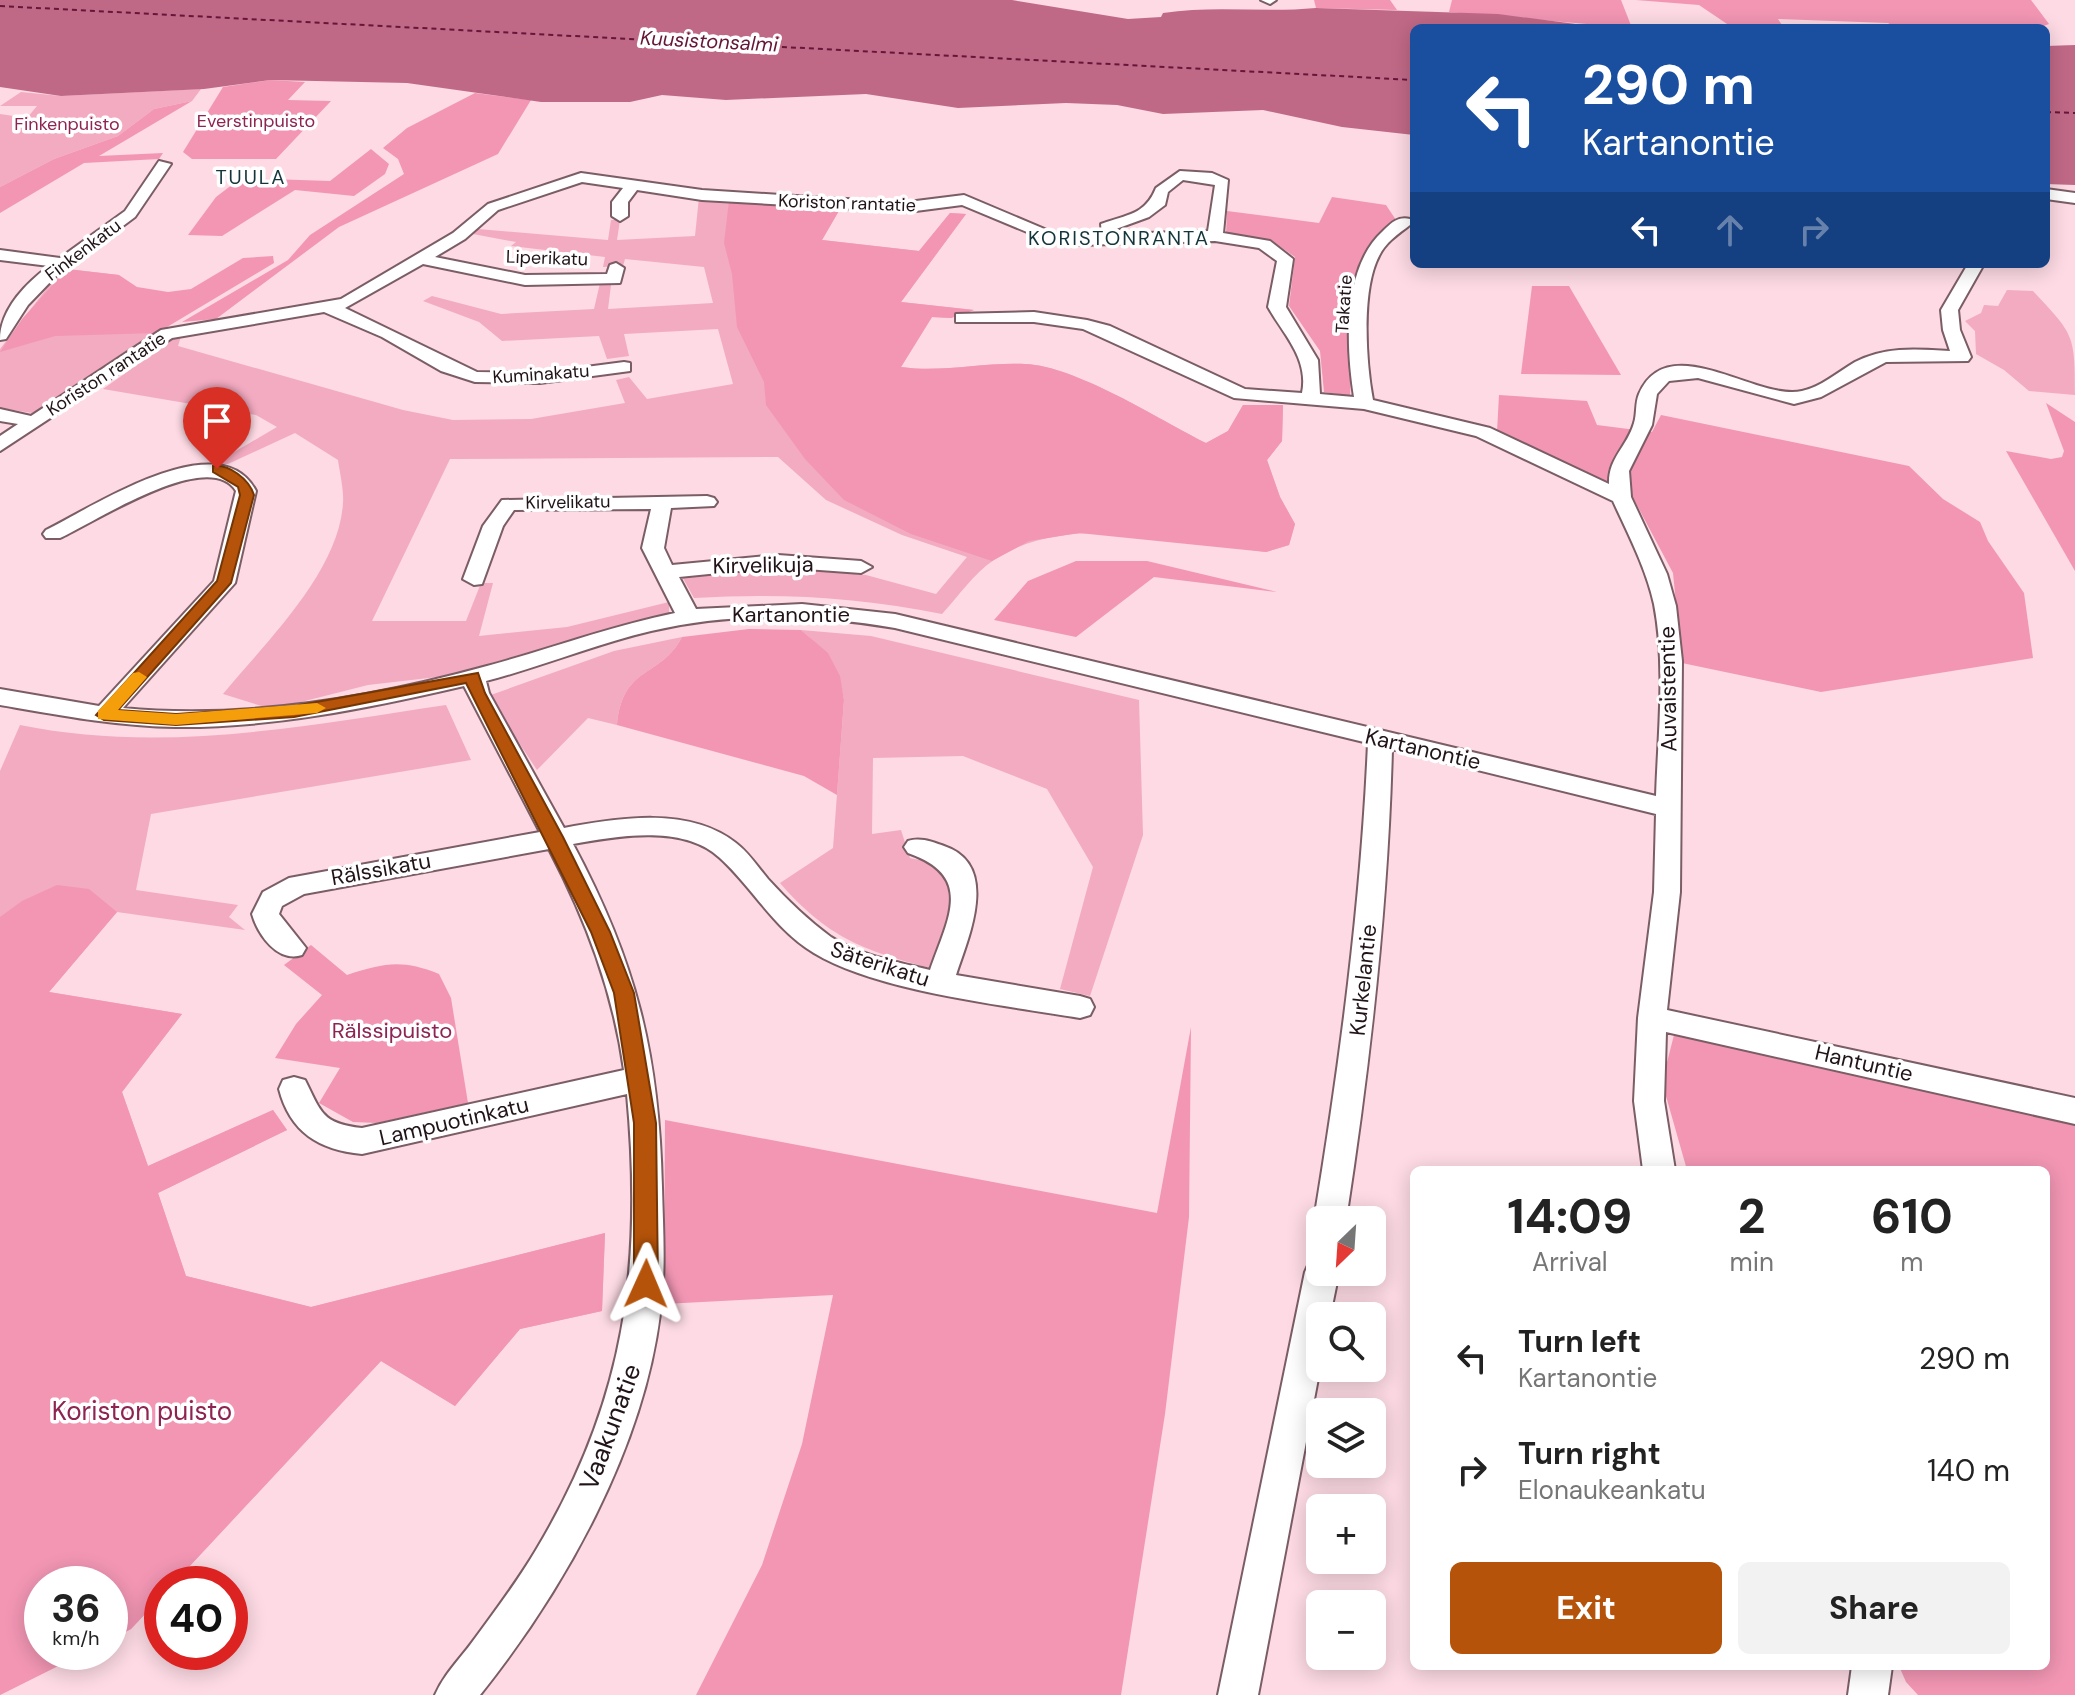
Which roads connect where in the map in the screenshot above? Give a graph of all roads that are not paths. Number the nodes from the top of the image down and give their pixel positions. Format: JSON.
{"nodes":[{"id":1,"x":164,"y":164,"type":"dead end"},
{"id":2,"x":633,"y":185,"type":"junction"},
{"id":3,"x":2050,"y":195,"type":"edge"},
{"id":4,"x":2075,"y":198,"type":"edge"},
{"id":5,"x":620,"y":216,"type":"dead end"},
{"id":6,"x":1404,"y":222,"type":"dead end"},
{"id":7,"x":1215,"y":236,"type":"junction"},
{"id":8,"x":1111,"y":239,"type":"junction"},
{"id":9,"x":0,"y":255,"type":"edge"},
{"id":10,"x":422,"y":259,"type":"junction"},
{"id":11,"x":62,"y":263,"type":"junction"},
{"id":12,"x":616,"y":268,"type":"dead end"},
{"id":13,"x":1976,"y":268,"type":"edge"},
{"id":14,"x":330,"y":308,"type":"junction"},
{"id":15,"x":962,"y":318,"type":"dead end"},
{"id":16,"x":0,"y":335,"type":"edge"},
{"id":17,"x":624,"y":366,"type":"dead end"},
{"id":18,"x":1310,"y":397,"type":"junction"},
{"id":19,"x":1364,"y":403,"type":"junction"},
{"id":20,"x":0,"y":415,"type":"edge"},
{"id":21,"x":34,"y":422,"type":"junction"},
{"id":22,"x":0,"y":445,"type":"edge"},
{"id":23,"x":1621,"y":497,"type":"junction"},
{"id":24,"x":663,"y":501,"type":"junction"},
{"id":25,"x":707,"y":502,"type":"dead end"},
{"id":26,"x":53,"y":534,"type":"dead end"},
{"id":27,"x":861,"y":567,"type":"dead end"},
{"id":28,"x":665,"y":572,"type":"junction"},
{"id":29,"x":474,"y":579,"type":"dead end"},
{"id":30,"x":689,"y":618,"type":"junction"},
{"id":31,"x":473,"y":677,"type":"junction"},
{"id":32,"x":0,"y":697,"type":"edge"},
{"id":33,"x":104,"y":715,"type":"junction"},
{"id":34,"x":1380,"y":739,"type":"junction"},
{"id":35,"x":1668,"y":808,"type":"junction"},
{"id":36,"x":554,"y":837,"type":"junction"},
{"id":37,"x":917,"y":847,"type":"dead end"},
{"id":38,"x":292,"y":948,"type":"dead end"},
{"id":39,"x":939,"y":983,"type":"junction"},
{"id":40,"x":1080,"y":1007,"type":"dead end"},
{"id":41,"x":1652,"y":1018,"type":"junction"},
{"id":42,"x":639,"y":1079,"type":"junction"},
{"id":43,"x":294,"y":1089,"type":"dead end"},
{"id":44,"x":2075,"y":1111,"type":"edge"},
{"id":45,"x":1658,"y":1166,"type":"edge"},
{"id":46,"x":1332,"y":1206,"type":"edge"},
{"id":47,"x":1319,"y":1286,"type":"edge"},
{"id":48,"x":455,"y":1695,"type":"edge"},
{"id":49,"x":1238,"y":1695,"type":"edge"}],
"edges":[{"from":1,"to":11,"type":"street","name":"Finkenkatu"},
{"from":2,"to":5,"type":"street"},
{"from":2,"to":8,"type":"street","name":"Koriston rantatie"},
{"from":2,"to":10,"type":"street","name":"Koriston rantatie"},
{"from":3,"to":4,"type":"street"},
{"from":6,"to":19,"type":"street","name":"Takatie"},
{"from":7,"to":8,"type":"street","name":"Koriston rantatie"},
{"from":7,"to":8,"type":"street"},
{"from":7,"to":18,"type":"street","name":"Koriston rantatie"},
{"from":9,"to":11,"type":"street"},
{"from":10,"to":12,"type":"street","name":"Liperikatu"},
{"from":10,"to":14,"type":"street","name":"Koriston rantatie"},
{"from":11,"to":16,"type":"street","name":"Finkenkatu"},
{"from":13,"to":23,"type":"street"},
{"from":14,"to":17,"type":"street","name":"Kuminakatu"},
{"from":14,"to":21,"type":"street","name":"Koriston rantatie"},
{"from":15,"to":18,"type":"street"},
{"from":18,"to":19,"type":"street"},
{"from":19,"to":23,"type":"street"},
{"from":20,"to":21,"type":"street"},
{"from":21,"to":22,"type":"street","name":"Koriston rantatie"},
{"from":23,"to":35,"type":"street","name":"Auvaistentie"},
{"from":24,"to":25,"type":"street","name":"Kirvelikatu"},
{"from":24,"to":28,"type":"street"},
{"from":24,"to":29,"type":"street","name":"Kirvelikatu"},
{"from":26,"to":33,"type":"street"},
{"from":27,"to":28,"type":"street","name":"Kirvelikuja"},
{"from":28,"to":30,"type":"street"},
{"from":30,"to":31,"type":"street","name":"Kartanontie"},
{"from":30,"to":34,"type":"street","name":"Kartanontie"},
{"from":31,"to":33,"type":"street","name":"Kartanontie"},
{"from":31,"to":36,"type":"street","name":"Vaakunatie"},
{"from":32,"to":33,"type":"street","name":"Kartanontie"},
{"from":34,"to":35,"type":"street","name":"Kartanontie"},
{"from":34,"to":46,"type":"street","name":"Kurkelantie"},
{"from":35,"to":41,"type":"street","name":"Auvaistentie"},
{"from":36,"to":38,"type":"street","name":"Rälssikatu"},
{"from":36,"to":39,"type":"street","name":"Säterikatu"},
{"from":36,"to":42,"type":"street","name":"Vaakunatie"},
{"from":37,"to":39,"type":"street","name":"Säterikatu"},
{"from":39,"to":40,"type":"street"},
{"from":41,"to":44,"type":"street","name":"Hantuntie"},
{"from":41,"to":45,"type":"street","name":"Auvaistentie"},
{"from":42,"to":43,"type":"street","name":"Lampuotinkatu"},
{"from":42,"to":48,"type":"street","name":"Vaakunatie"},
{"from":47,"to":49,"type":"street"}]}
